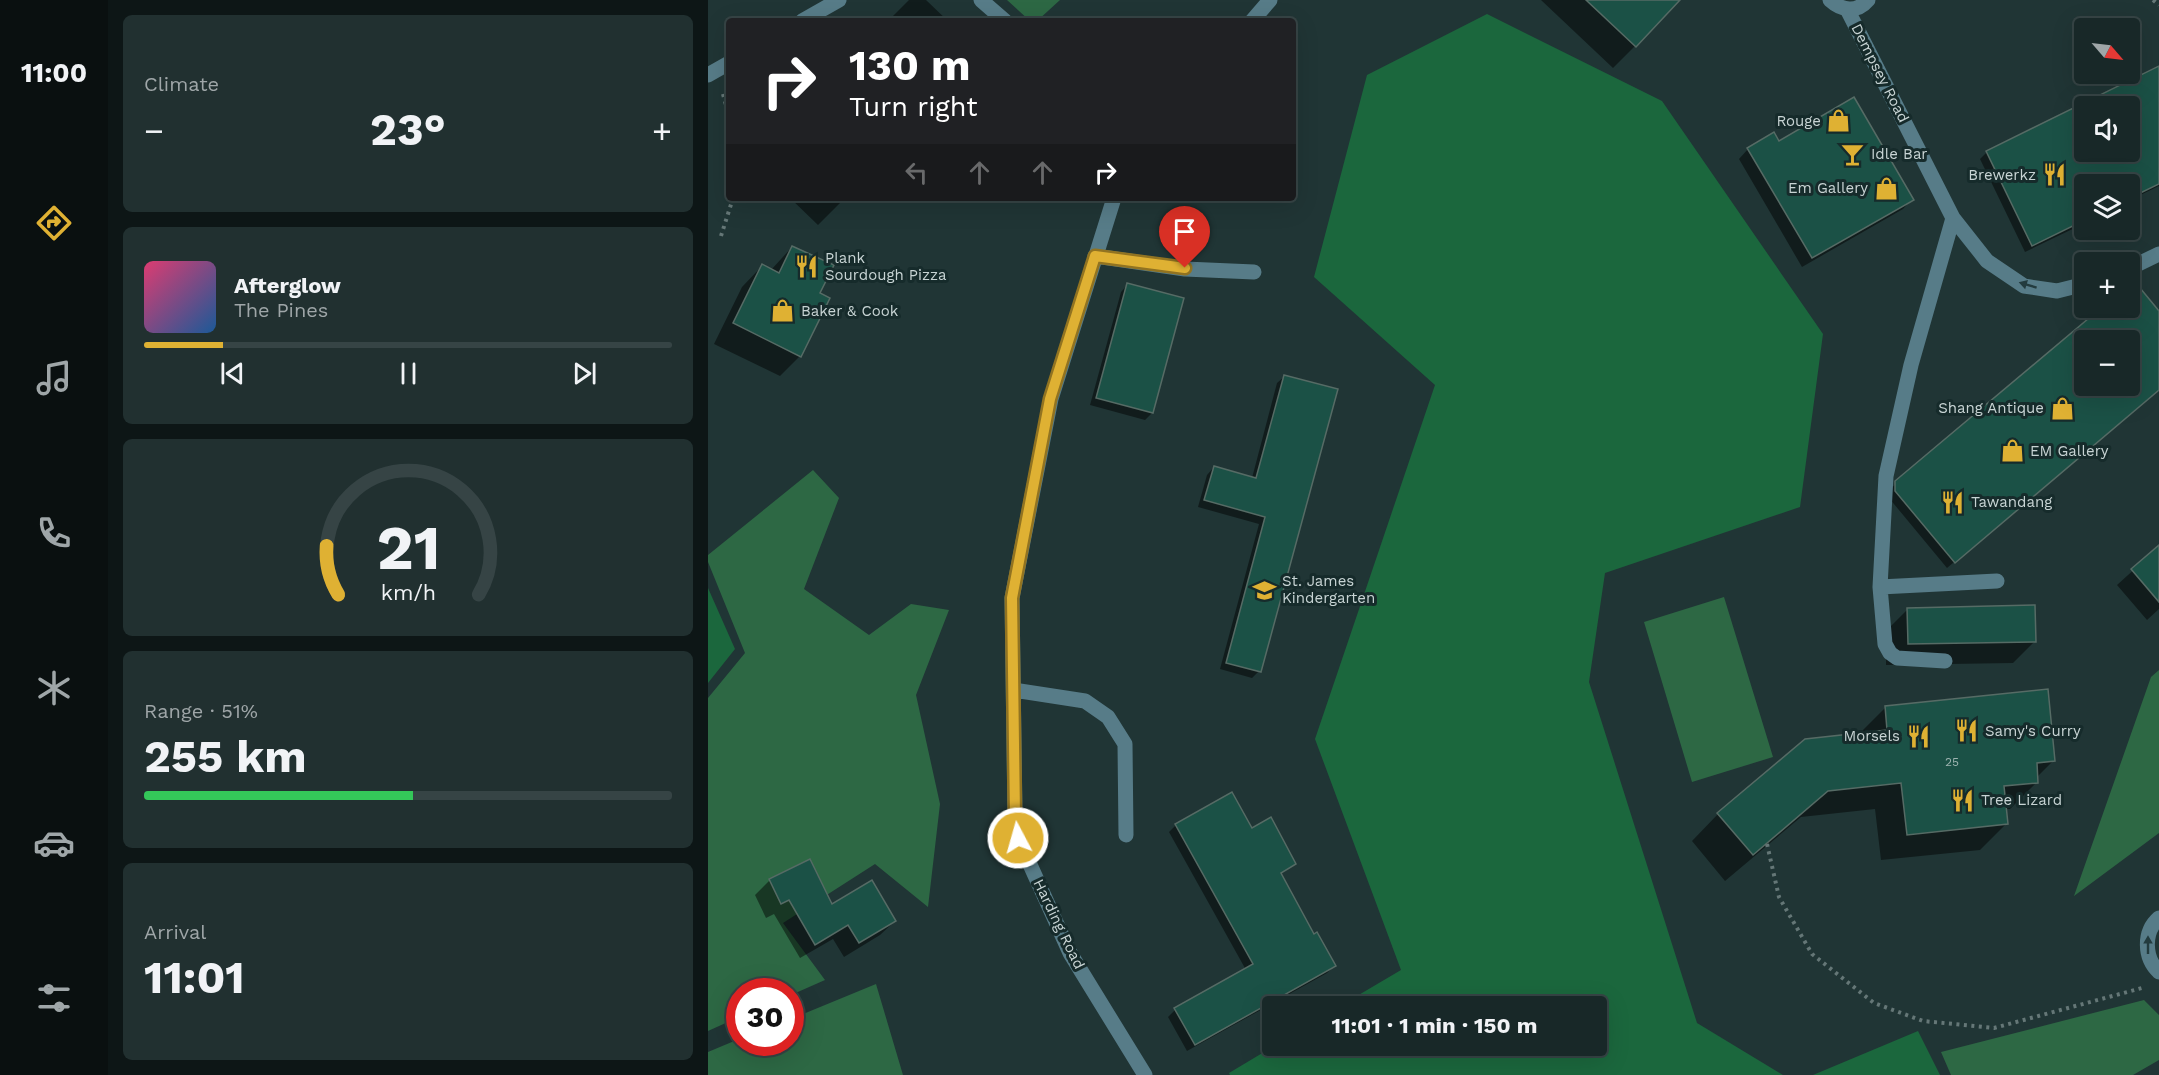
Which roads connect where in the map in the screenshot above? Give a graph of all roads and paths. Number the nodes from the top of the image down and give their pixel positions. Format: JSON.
{"nodes":[{"id":1,"x":839,"y":0,"type":"edge"},
{"id":2,"x":981,"y":0,"type":"edge"},
{"id":3,"x":1270,"y":0,"type":"edge"},
{"id":4,"x":1830,"y":0,"type":"edge"},
{"id":5,"x":1868,"y":0,"type":"edge"},
{"id":6,"x":2153,"y":0,"type":"edge"},
{"id":7,"x":2159,"y":5,"type":"edge"},
{"id":8,"x":1847,"y":9,"type":"junction"},
{"id":9,"x":807,"y":18,"type":"edge"},
{"id":10,"x":1002,"y":18,"type":"edge"},
{"id":11,"x":1255,"y":18,"type":"edge"},
{"id":12,"x":726,"y":65,"type":"edge"},
{"id":13,"x":708,"y":75,"type":"edge"},
{"id":14,"x":732,"y":201,"type":"edge"},
{"id":15,"x":1113,"y":201,"type":"edge"},
{"id":16,"x":1953,"y":218,"type":"junction"},
{"id":17,"x":721,"y":236,"type":"dead end"},
{"id":18,"x":2159,"y":254,"type":"edge"},
{"id":19,"x":1095,"y":256,"type":"junction"},
{"id":20,"x":2140,"y":263,"type":"edge"},
{"id":21,"x":1254,"y":272,"type":"dead end"},
{"id":22,"x":2074,"y":287,"type":"edge"},
{"id":23,"x":1997,"y":581,"type":"dead end"},
{"id":24,"x":1880,"y":587,"type":"junction"},
{"id":25,"x":1945,"y":661,"type":"dead end"},
{"id":26,"x":1014,"y":690,"type":"junction"},
{"id":27,"x":1126,"y":835,"type":"dead end"},
{"id":28,"x":1767,"y":844,"type":"dead end"},
{"id":29,"x":2159,"y":918,"type":"edge"},
{"id":30,"x":2159,"y":972,"type":"edge"},
{"id":31,"x":2149,"y":986,"type":"dead end"},
{"id":32,"x":1145,"y":1075,"type":"edge"}],
"edges":[{"from":1,"to":9,"type":"street"},
{"from":2,"to":10,"type":"street"},
{"from":3,"to":11,"type":"street"},
{"from":4,"to":8,"type":"street"},
{"from":5,"to":8,"type":"street"},
{"from":6,"to":7,"type":"path"},
{"from":8,"to":16,"type":"street","name":"Dempsey Road"},
{"from":12,"to":13,"type":"street"},
{"from":14,"to":17,"type":"path"},
{"from":15,"to":19,"type":"street","name":"Harding Road"},
{"from":22,"to":16,"type":"street","name":"Dempsey Road","one_way":true},
{"from":16,"to":24,"type":"street"},
{"from":18,"to":20,"type":"street"},
{"from":19,"to":21,"type":"street"},
{"from":19,"to":26,"type":"street","name":"Harding Road"},
{"from":23,"to":24,"type":"street"},
{"from":24,"to":25,"type":"street"},
{"from":26,"to":27,"type":"street"},
{"from":26,"to":32,"type":"street","name":"Harding Road"},
{"from":28,"to":31,"type":"path"},
{"from":30,"to":29,"type":"street","one_way":true}]}
